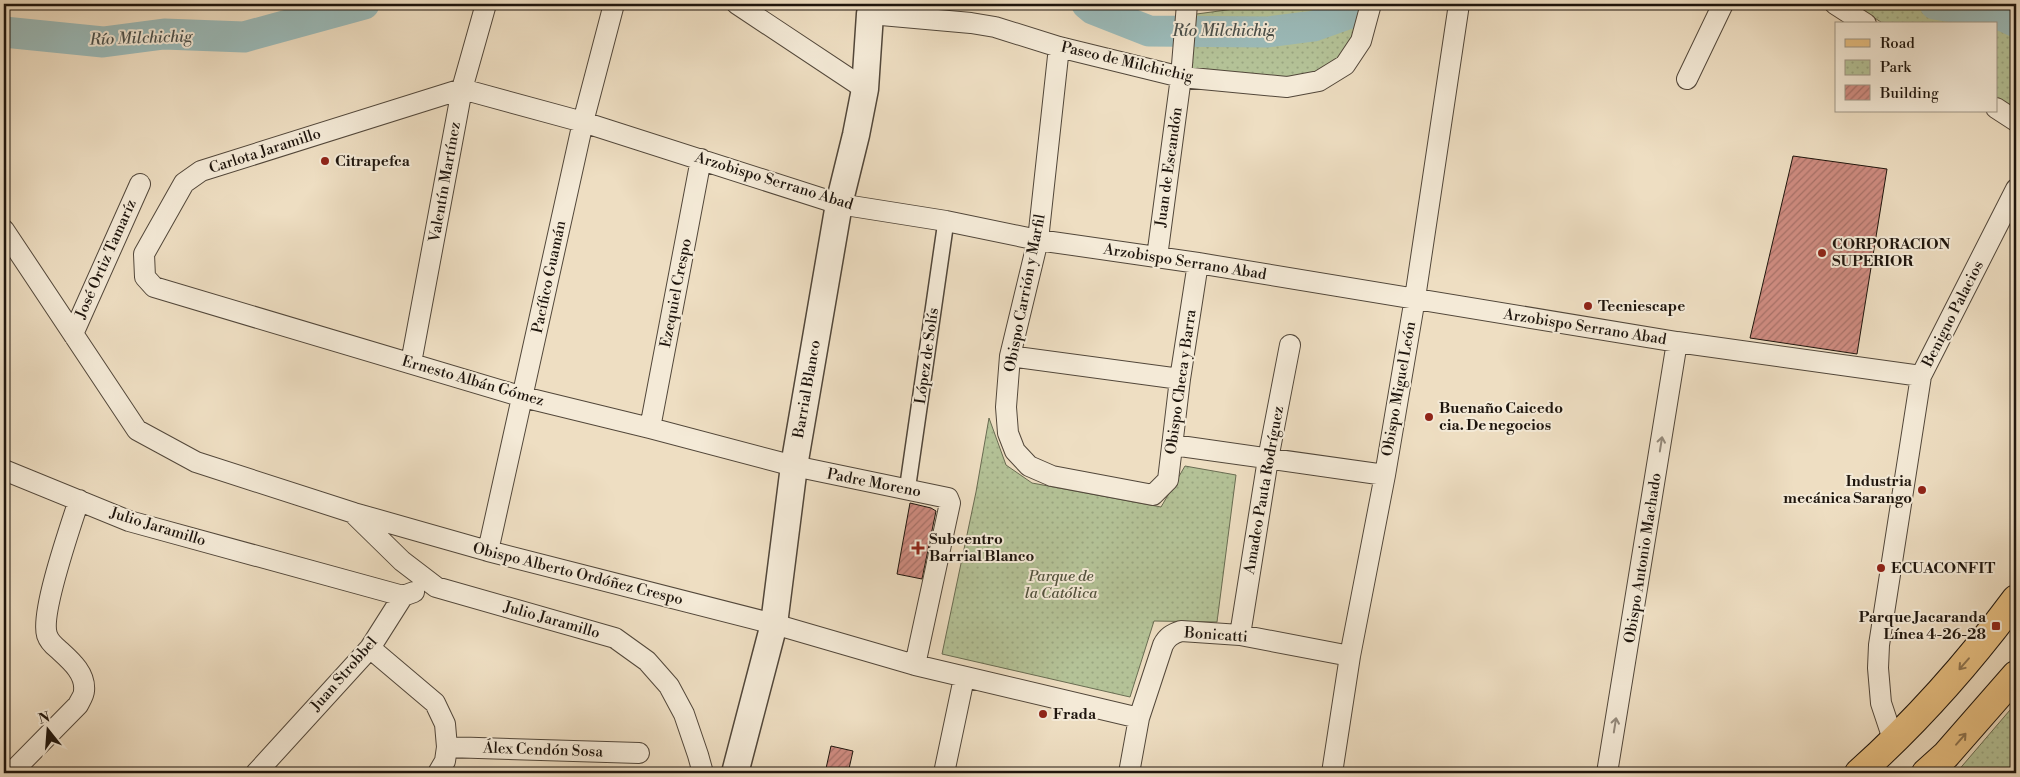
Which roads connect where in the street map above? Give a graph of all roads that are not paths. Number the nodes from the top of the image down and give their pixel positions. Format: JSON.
{"nodes":[{"id":1,"x":486,"y":4,"type":"edge"},
{"id":2,"x":614,"y":4,"type":"edge"},
{"id":3,"x":737,"y":4,"type":"edge"},
{"id":4,"x":1371,"y":4,"type":"edge"},
{"id":5,"x":1459,"y":4,"type":"edge"},
{"id":6,"x":1723,"y":4,"type":"edge"},
{"id":7,"x":1835,"y":4,"type":"edge"},
{"id":8,"x":871,"y":9,"type":"edge"},
{"id":9,"x":1187,"y":10,"type":"edge"},
{"id":10,"x":1863,"y":22,"type":"edge"},
{"id":11,"x":1059,"y":47,"type":"junction"},
{"id":12,"x":1182,"y":68,"type":"junction"},
{"id":13,"x":1688,"y":79,"type":"dead end"},
{"id":14,"x":462,"y":89,"type":"junction"},
{"id":15,"x":866,"y":89,"type":"junction"},
{"id":16,"x":1998,"y":109,"type":"edge"},
{"id":17,"x":2016,"y":121,"type":"edge"},
{"id":18,"x":583,"y":122,"type":"junction"},
{"id":19,"x":701,"y":159,"type":"junction"},
{"id":20,"x":140,"y":184,"type":"dead end"},
{"id":21,"x":2016,"y":189,"type":"edge"},
{"id":22,"x":839,"y":204,"type":"junction"},
{"id":23,"x":946,"y":221,"type":"junction"},
{"id":24,"x":4,"y":230,"type":"edge"},
{"id":25,"x":1038,"y":240,"type":"junction"},
{"id":26,"x":1157,"y":257,"type":"junction"},
{"id":27,"x":1198,"y":263,"type":"junction"},
{"id":28,"x":154,"y":287,"type":"joint"},
{"id":29,"x":1415,"y":298,"type":"junction"},
{"id":30,"x":73,"y":334,"type":"junction"},
{"id":31,"x":1677,"y":342,"type":"junction"},
{"id":32,"x":1290,"y":345,"type":"dead end"},
{"id":33,"x":1010,"y":356,"type":"junction"},
{"id":34,"x":411,"y":363,"type":"junction"},
{"id":35,"x":1921,"y":376,"type":"junction"},
{"id":36,"x":1180,"y":379,"type":"junction"},
{"id":37,"x":524,"y":397,"type":"junction"},
{"id":38,"x":650,"y":428,"type":"junction"},
{"id":39,"x":1173,"y":445,"type":"junction"},
{"id":40,"x":1268,"y":460,"type":"junction"},
{"id":41,"x":794,"y":466,"type":"junction"},
{"id":42,"x":4,"y":470,"type":"edge"},
{"id":43,"x":1385,"y":475,"type":"junction"},
{"id":44,"x":907,"y":491,"type":"junction"},
{"id":45,"x":1153,"y":495,"type":"joint"},
{"id":46,"x":79,"y":500,"type":"junction"},
{"id":47,"x":354,"y":513,"type":"junction"},
{"id":48,"x":488,"y":551,"type":"junction"},
{"id":49,"x":436,"y":587,"type":"junction"},
{"id":50,"x":403,"y":596,"type":"junction"},
{"id":51,"x":2016,"y":598,"type":"edge"},
{"id":52,"x":774,"y":624,"type":"junction"},
{"id":53,"x":1240,"y":635,"type":"junction"},
{"id":54,"x":370,"y":648,"type":"junction"},
{"id":55,"x":1350,"y":656,"type":"junction"},
{"id":56,"x":915,"y":666,"type":"junction"},
{"id":57,"x":2016,"y":675,"type":"edge"},
{"id":58,"x":964,"y":678,"type":"junction"},
{"id":59,"x":1139,"y":718,"type":"junction"},
{"id":60,"x":1894,"y":742,"type":"junction"},
{"id":61,"x":447,"y":747,"type":"junction"},
{"id":62,"x":639,"y":753,"type":"dead end"},
{"id":63,"x":11,"y":773,"type":"edge"},
{"id":64,"x":256,"y":773,"type":"edge"},
{"id":65,"x":438,"y":773,"type":"edge"},
{"id":66,"x":703,"y":773,"type":"edge"},
{"id":67,"x":735,"y":773,"type":"edge"},
{"id":68,"x":944,"y":773,"type":"edge"},
{"id":69,"x":1129,"y":773,"type":"edge"},
{"id":70,"x":1332,"y":773,"type":"edge"},
{"id":71,"x":1607,"y":773,"type":"edge"},
{"id":72,"x":1859,"y":773,"type":"edge"},
{"id":73,"x":1926,"y":773,"type":"edge"}],
"edges":[{"from":1,"to":14,"type":"street","name":"Valentín Martínez"},
{"from":2,"to":18,"type":"street","name":"Pacífico Guamán"},
{"from":3,"to":15,"type":"street"},
{"from":4,"to":12,"type":"street","name":"Paseo de Milchichig"},
{"from":5,"to":29,"type":"street","name":"Obispo Miguel León"},
{"from":6,"to":13,"type":"street"},
{"from":7,"to":10,"type":"street"},
{"from":8,"to":11,"type":"street","name":"Paseo de Milchichig"},
{"from":8,"to":15,"type":"street","name":"Barrial Blanco"},
{"from":9,"to":12,"type":"street","name":"Juan de Escandón"},
{"from":11,"to":12,"type":"street","name":"Paseo de Milchichig"},
{"from":11,"to":25,"type":"street","name":"Obispo Carrión y Marfil"},
{"from":12,"to":26,"type":"street","name":"Juan de Escandón"},
{"from":14,"to":18,"type":"street","name":"Arzobispo Serrano Abad"},
{"from":14,"to":28,"type":"street","name":"Carlota Jaramillo"},
{"from":14,"to":34,"type":"street","name":"Valentín Martínez"},
{"from":15,"to":22,"type":"street","name":"Barrial Blanco"},
{"from":16,"to":17,"type":"street"},
{"from":18,"to":19,"type":"street","name":"Arzobispo Serrano Abad"},
{"from":18,"to":37,"type":"street","name":"Pacífico Guamán"},
{"from":19,"to":22,"type":"street","name":"Arzobispo Serrano Abad"},
{"from":19,"to":38,"type":"street","name":"Ezequiel Crespo"},
{"from":20,"to":30,"type":"street","name":"José Ortiz Tamaríz"},
{"from":21,"to":35,"type":"street","name":"Benigno Palacios"},
{"from":22,"to":23,"type":"street","name":"Arzobispo Serrano Abad"},
{"from":22,"to":41,"type":"street","name":"Barrial Blanco"},
{"from":23,"to":25,"type":"street","name":"Arzobispo Serrano Abad"},
{"from":23,"to":44,"type":"street","name":"López de Solís"},
{"from":24,"to":30,"type":"street","name":"Obispo Alberto Ordóñez Crespo"},
{"from":25,"to":26,"type":"street","name":"Arzobispo Serrano Abad"},
{"from":25,"to":33,"type":"street","name":"Obispo Carrión y Marfil"},
{"from":26,"to":27,"type":"street","name":"Arzobispo Serrano Abad"},
{"from":27,"to":29,"type":"street","name":"Arzobispo Serrano Abad"},
{"from":27,"to":36,"type":"street","name":"Obispo Checa y Barra"},
{"from":28,"to":34,"type":"street","name":"Ernesto Albán Gómez"},
{"from":29,"to":31,"type":"street","name":"Arzobispo Serrano Abad"},
{"from":29,"to":43,"type":"street","name":"Obispo Miguel León"},
{"from":30,"to":47,"type":"street","name":"Obispo Alberto Ordóñez Crespo"},
{"from":31,"to":35,"type":"street","name":"Arzobispo Serrano Abad"},
{"from":71,"to":31,"type":"street","name":"Obispo Antonio Machado","one_way":true},
{"from":32,"to":40,"type":"street","name":"Amadeo Pauta Rodríguez"},
{"from":33,"to":36,"type":"street"},
{"from":33,"to":45,"type":"street","name":"Obispo Carrión y Marfil"},
{"from":34,"to":37,"type":"street","name":"Ernesto Albán Gómez"},
{"from":35,"to":60,"type":"street","name":"Benigno Palacios"},
{"from":36,"to":39,"type":"street","name":"Obispo Checa y Barra"},
{"from":37,"to":38,"type":"street","name":"Ernesto Albán Gómez"},
{"from":37,"to":48,"type":"street","name":"Pacífico Guamán"},
{"from":38,"to":41,"type":"street","name":"Ernesto Albán Gómez"},
{"from":39,"to":40,"type":"street"},
{"from":39,"to":45,"type":"street","name":"Obispo Checa y Barra"},
{"from":40,"to":43,"type":"street"},
{"from":40,"to":53,"type":"street","name":"Amadeo Pauta Rodríguez"},
{"from":41,"to":44,"type":"street","name":"Padre Moreno"},
{"from":41,"to":52,"type":"street","name":"Barrial Blanco"},
{"from":42,"to":46,"type":"street","name":"Julio Jaramillo"},
{"from":43,"to":55,"type":"street","name":"Obispo Miguel León"},
{"from":44,"to":56,"type":"street","name":"Padre Moreno"},
{"from":46,"to":50,"type":"street","name":"Julio Jaramillo"},
{"from":46,"to":63,"type":"street"},
{"from":47,"to":48,"type":"street","name":"Obispo Alberto Ordóñez Crespo"},
{"from":47,"to":49,"type":"street","name":"Julio Jaramillo"},
{"from":48,"to":52,"type":"street","name":"Obispo Alberto Ordóñez Crespo"},
{"from":49,"to":50,"type":"street"},
{"from":49,"to":66,"type":"street","name":"Julio Jaramillo"},
{"from":50,"to":54,"type":"street","name":"Juan Strobbel"},
{"from":51,"to":60,"type":"main road","one_way":true},
{"from":52,"to":56,"type":"street","name":"Obispo Alberto Ordóñez Crespo"},
{"from":52,"to":67,"type":"street","name":"Barrial Blanco"},
{"from":53,"to":55,"type":"street","name":"Bonicatti"},
{"from":53,"to":59,"type":"street","name":"Bonicatti"},
{"from":54,"to":61,"type":"street"},
{"from":54,"to":64,"type":"street","name":"Juan Strobbel"},
{"from":55,"to":70,"type":"street","name":"Obispo Miguel León"},
{"from":56,"to":58,"type":"street","name":"Obispo Alberto Ordóñez Crespo"},
{"from":73,"to":57,"type":"main road","one_way":true},
{"from":58,"to":59,"type":"street","name":"Obispo Alberto Ordóñez Crespo"},
{"from":58,"to":68,"type":"street"},
{"from":59,"to":69,"type":"street","name":"Bonicatti"},
{"from":60,"to":72,"type":"main road"},
{"from":61,"to":62,"type":"street","name":"Álex Cendón Sosa"},
{"from":61,"to":65,"type":"street"}]}
